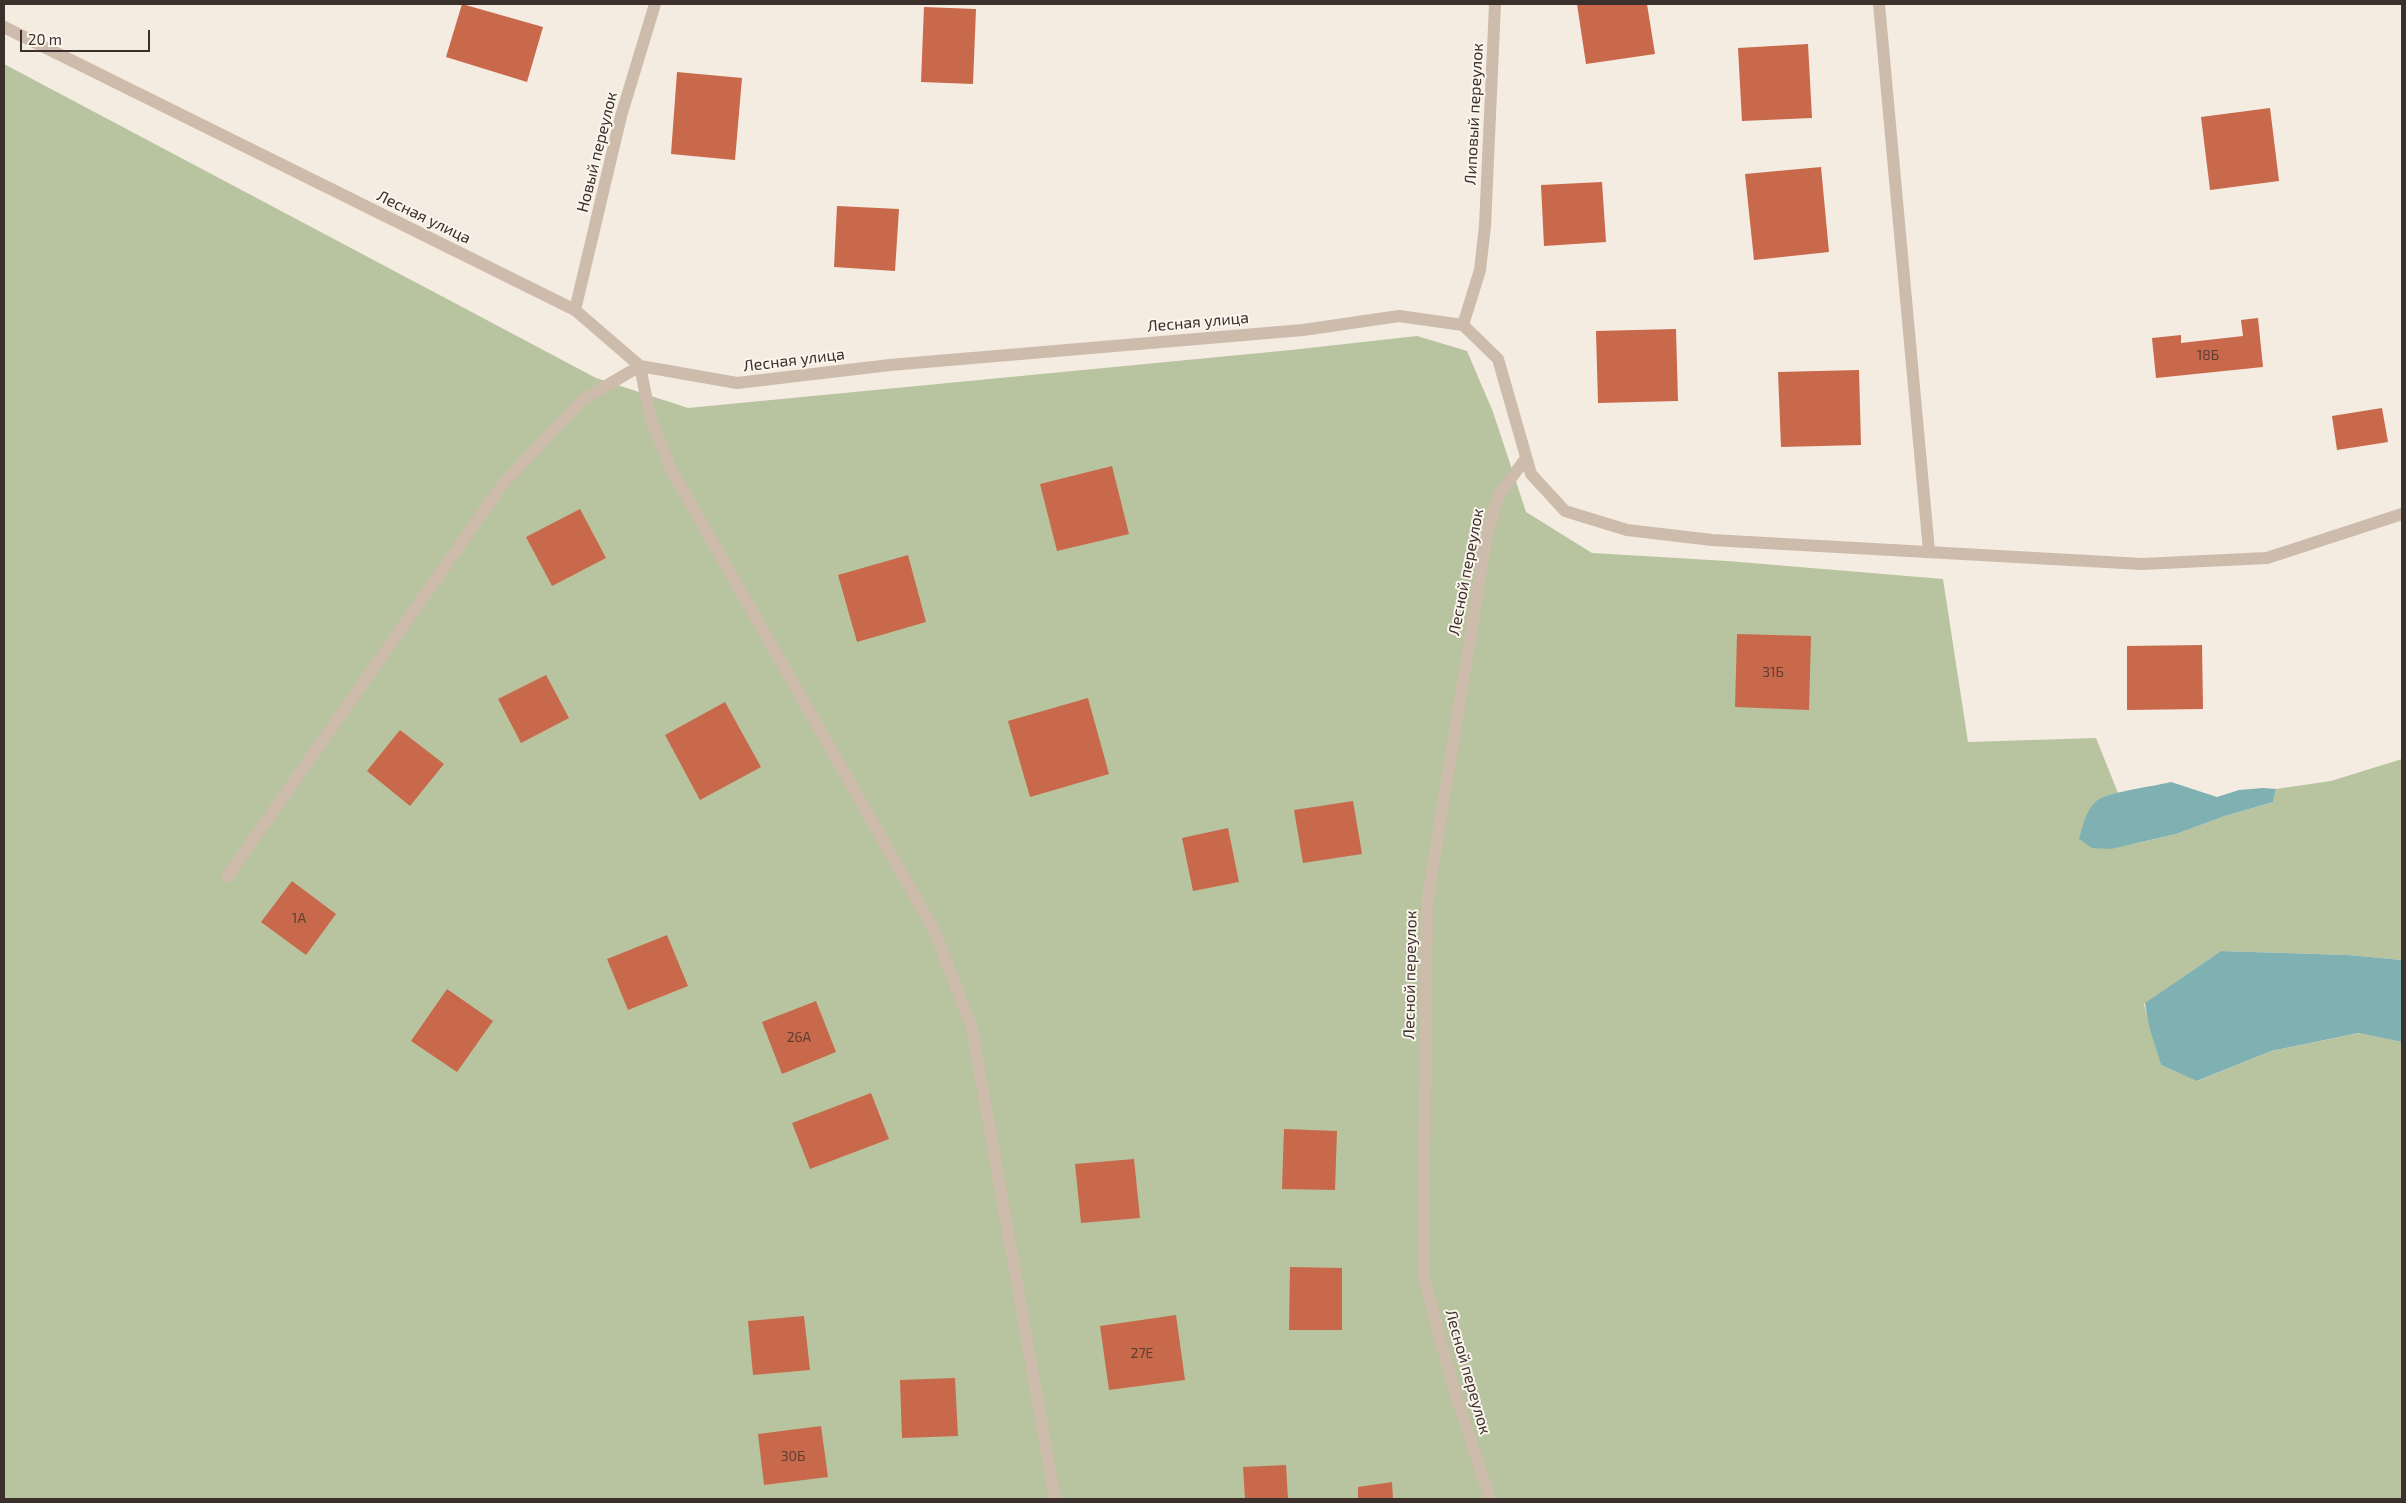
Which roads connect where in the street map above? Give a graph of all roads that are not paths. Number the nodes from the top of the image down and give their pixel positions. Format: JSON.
{"nodes":[{"id":1,"x":655,"y":4,"type":"edge"},
{"id":2,"x":1495,"y":4,"type":"edge"},
{"id":3,"x":1879,"y":4,"type":"edge"},
{"id":4,"x":4,"y":27,"type":"edge"},
{"id":5,"x":575,"y":310,"type":"junction"},
{"id":6,"x":1463,"y":325,"type":"junction"},
{"id":7,"x":640,"y":366,"type":"junction"},
{"id":8,"x":1526,"y":458,"type":"junction"},
{"id":9,"x":2402,"y":514,"type":"edge"},
{"id":10,"x":1929,"y":551,"type":"junction"},
{"id":11,"x":227,"y":877,"type":"dead end"},
{"id":12,"x":1055,"y":1499,"type":"edge"},
{"id":13,"x":1490,"y":1499,"type":"edge"}],
"edges":[{"from":1,"to":5,"type":"street","name":"Новый переулок"},
{"from":2,"to":6,"type":"street","name":"Липовый переулок"},
{"from":3,"to":10,"type":"street"},
{"from":4,"to":5,"type":"street","name":"Лесная улица"},
{"from":5,"to":7,"type":"street","name":"Лесная улица"},
{"from":6,"to":7,"type":"street","name":"Лесная улица"},
{"from":6,"to":8,"type":"street"},
{"from":7,"to":11,"type":"street"},
{"from":7,"to":12,"type":"street"},
{"from":8,"to":10,"type":"street"},
{"from":8,"to":13,"type":"street","name":"Лесной переулок"},
{"from":9,"to":10,"type":"street"}]}
